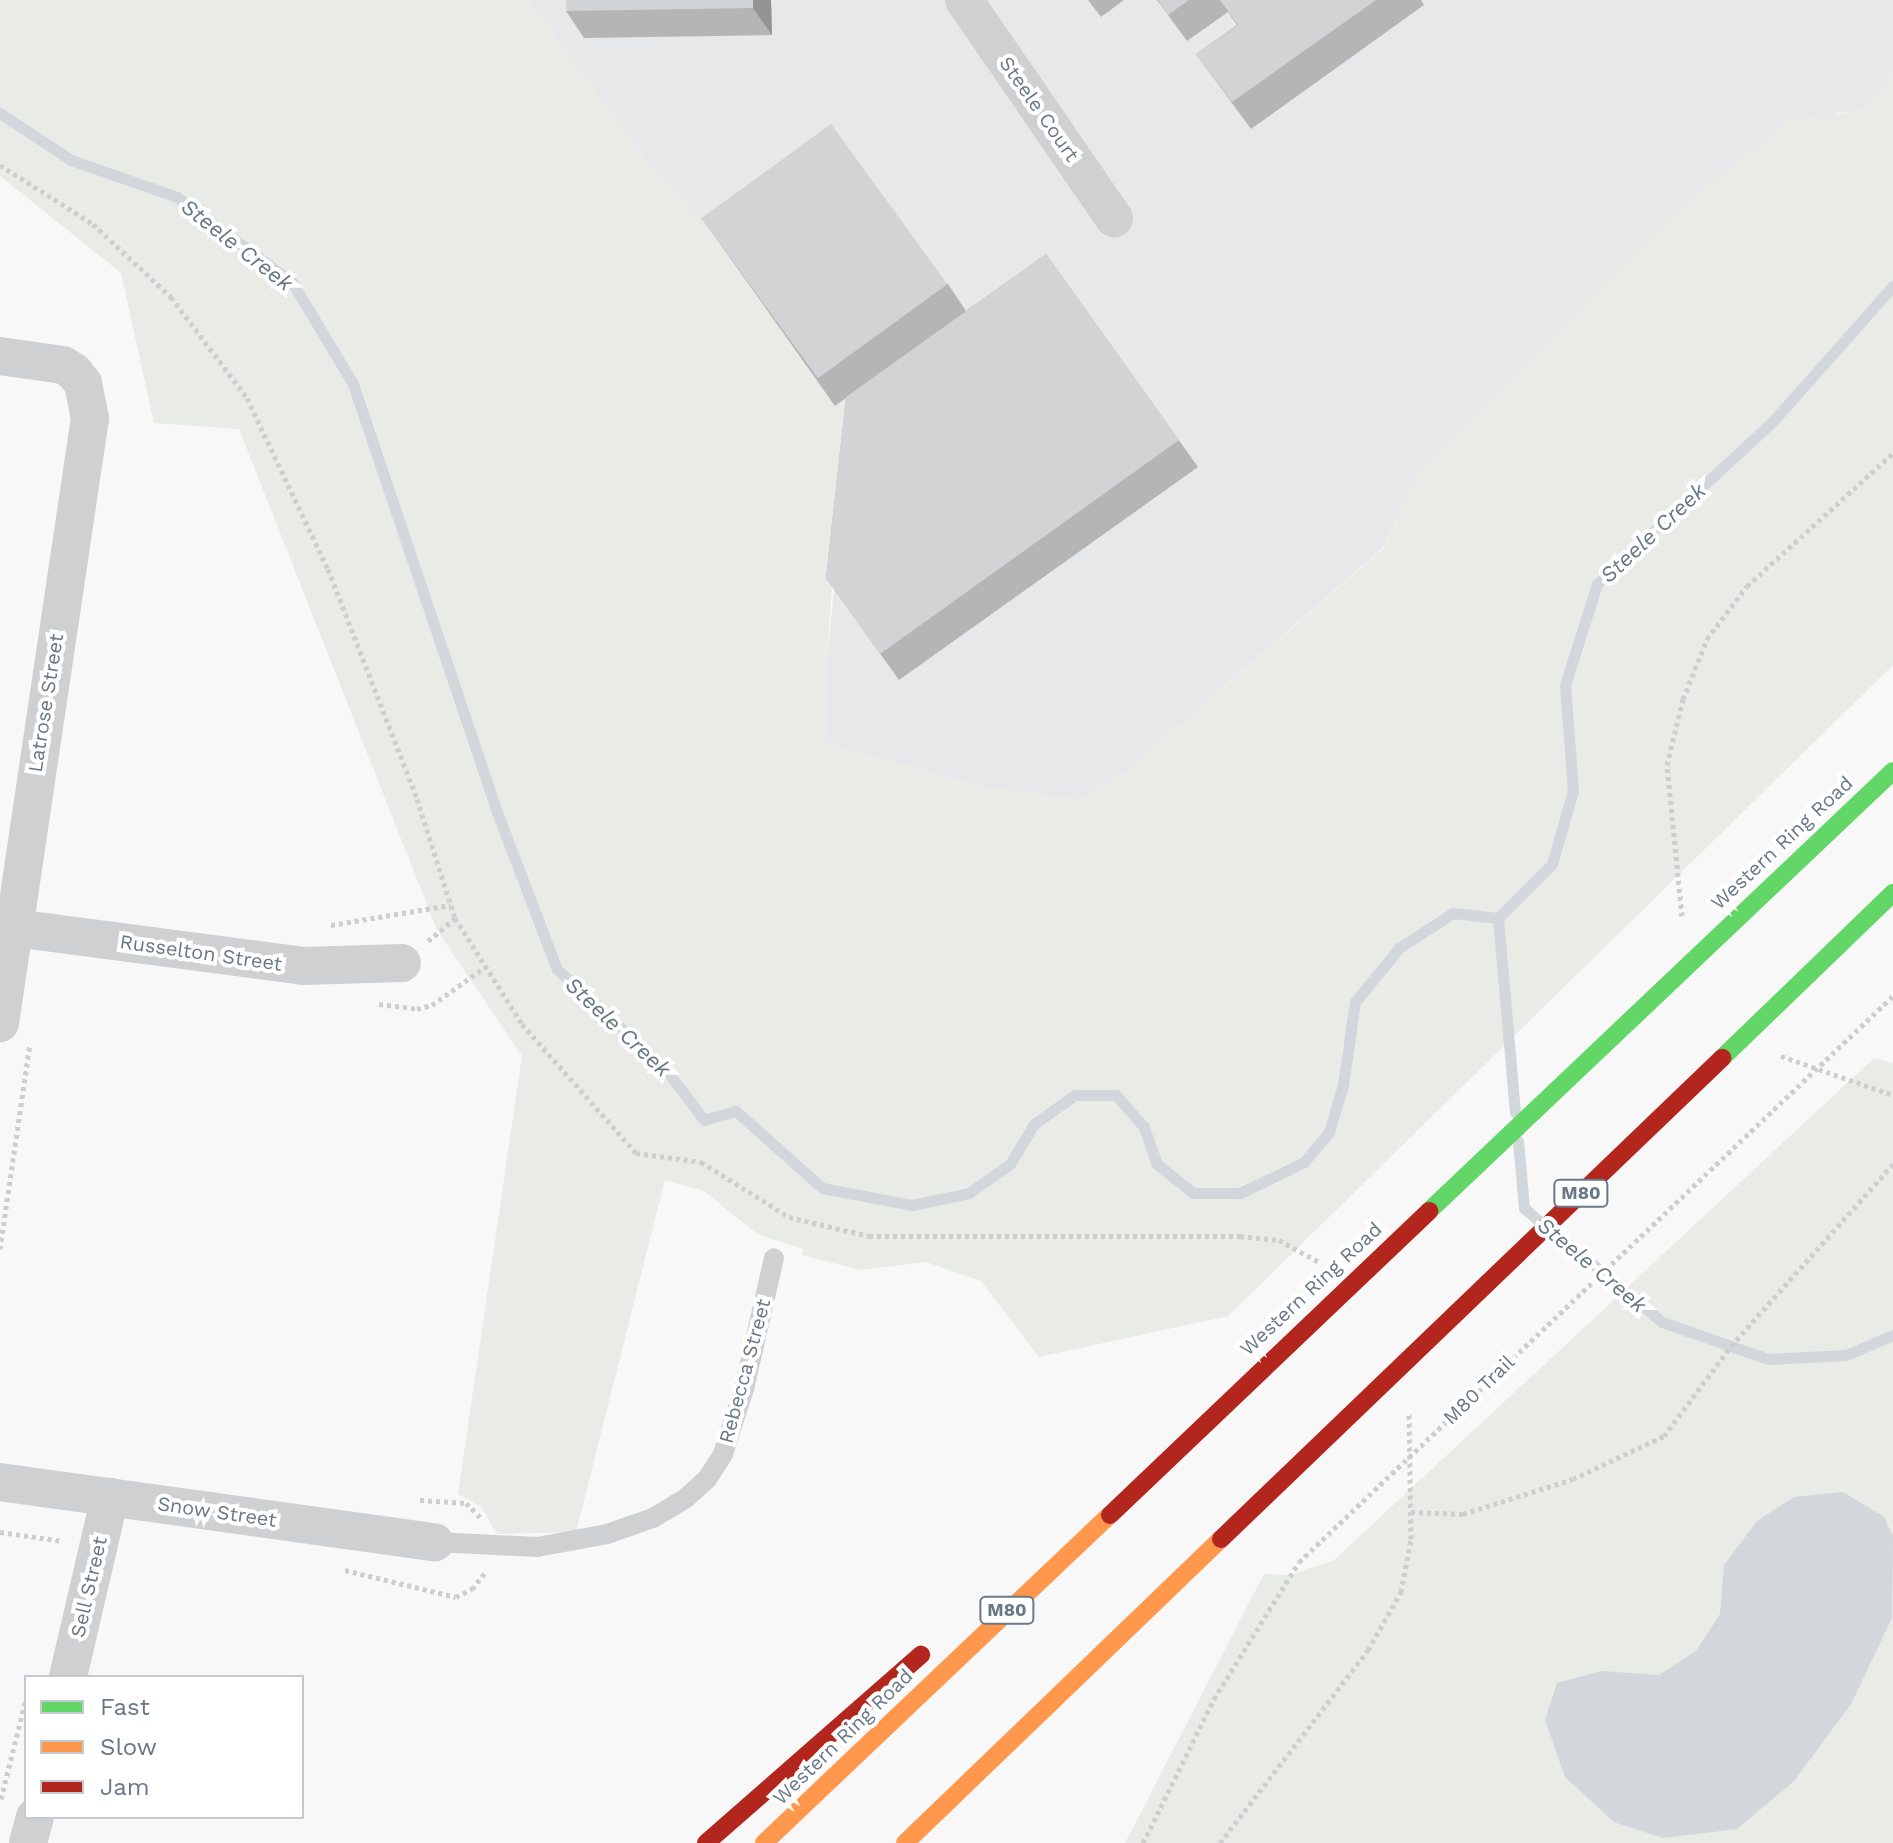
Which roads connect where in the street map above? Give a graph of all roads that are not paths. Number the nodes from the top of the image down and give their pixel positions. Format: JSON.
{"nodes":[{"id":1,"x":964,"y":0,"type":"edge"},
{"id":2,"x":1114,"y":218,"type":"dead end"},
{"id":3,"x":0,"y":356,"type":"edge"},
{"id":4,"x":1893,"y":771,"type":"edge"},
{"id":5,"x":1893,"y":893,"type":"edge"},
{"id":6,"x":6,"y":926,"type":"edge"},
{"id":7,"x":402,"y":963,"type":"dead end"},
{"id":8,"x":16,"y":1027,"type":"edge"},
{"id":9,"x":774,"y":1258,"type":"dead end"},
{"id":10,"x":1249,"y":1378,"type":"junction"},
{"id":11,"x":1284,"y":1478,"type":"junction"},
{"id":12,"x":0,"y":1482,"type":"edge"},
{"id":13,"x":110,"y":1497,"type":"junction"},
{"id":14,"x":435,"y":1542,"type":"joint"},
{"id":15,"x":1032,"y":1562,"type":"dead end"},
{"id":16,"x":935,"y":1644,"type":"dead end"},
{"id":17,"x":68,"y":1675,"type":"edge"},
{"id":18,"x":982,"y":1797,"type":"dead end"},
{"id":19,"x":34,"y":1819,"type":"edge"},
{"id":20,"x":28,"y":1843,"type":"edge"},
{"id":21,"x":706,"y":1843,"type":"edge"},
{"id":22,"x":764,"y":1843,"type":"edge"},
{"id":23,"x":905,"y":1843,"type":"edge"}],
"edges":[{"from":1,"to":2,"type":"street","name":"Steele Court"},
{"from":3,"to":6,"type":"street","name":"Latrose Street"},
{"from":4,"to":10,"type":"highway","name":"Western Ring Road","number":"M80"},
{"from":5,"to":11,"type":"highway","number":"M80"},
{"from":6,"to":7,"type":"street","name":"Russelton Street"},
{"from":6,"to":8,"type":"street","name":"Latrose Street"},
{"from":9,"to":14,"type":"lane","name":"Rebecca Street"},
{"from":10,"to":15,"type":"highway"},
{"from":10,"to":22,"type":"highway","name":"Western Ring Road","number":"M80"},
{"from":11,"to":18,"type":"highway"},
{"from":11,"to":23,"type":"highway","number":"M80"},
{"from":12,"to":13,"type":"street","name":"Snow Street"},
{"from":13,"to":14,"type":"street","name":"Snow Street"},
{"from":13,"to":17,"type":"street","name":"Sell Street"},
{"from":16,"to":21,"type":"highway"},
{"from":19,"to":20,"type":"street"}]}
